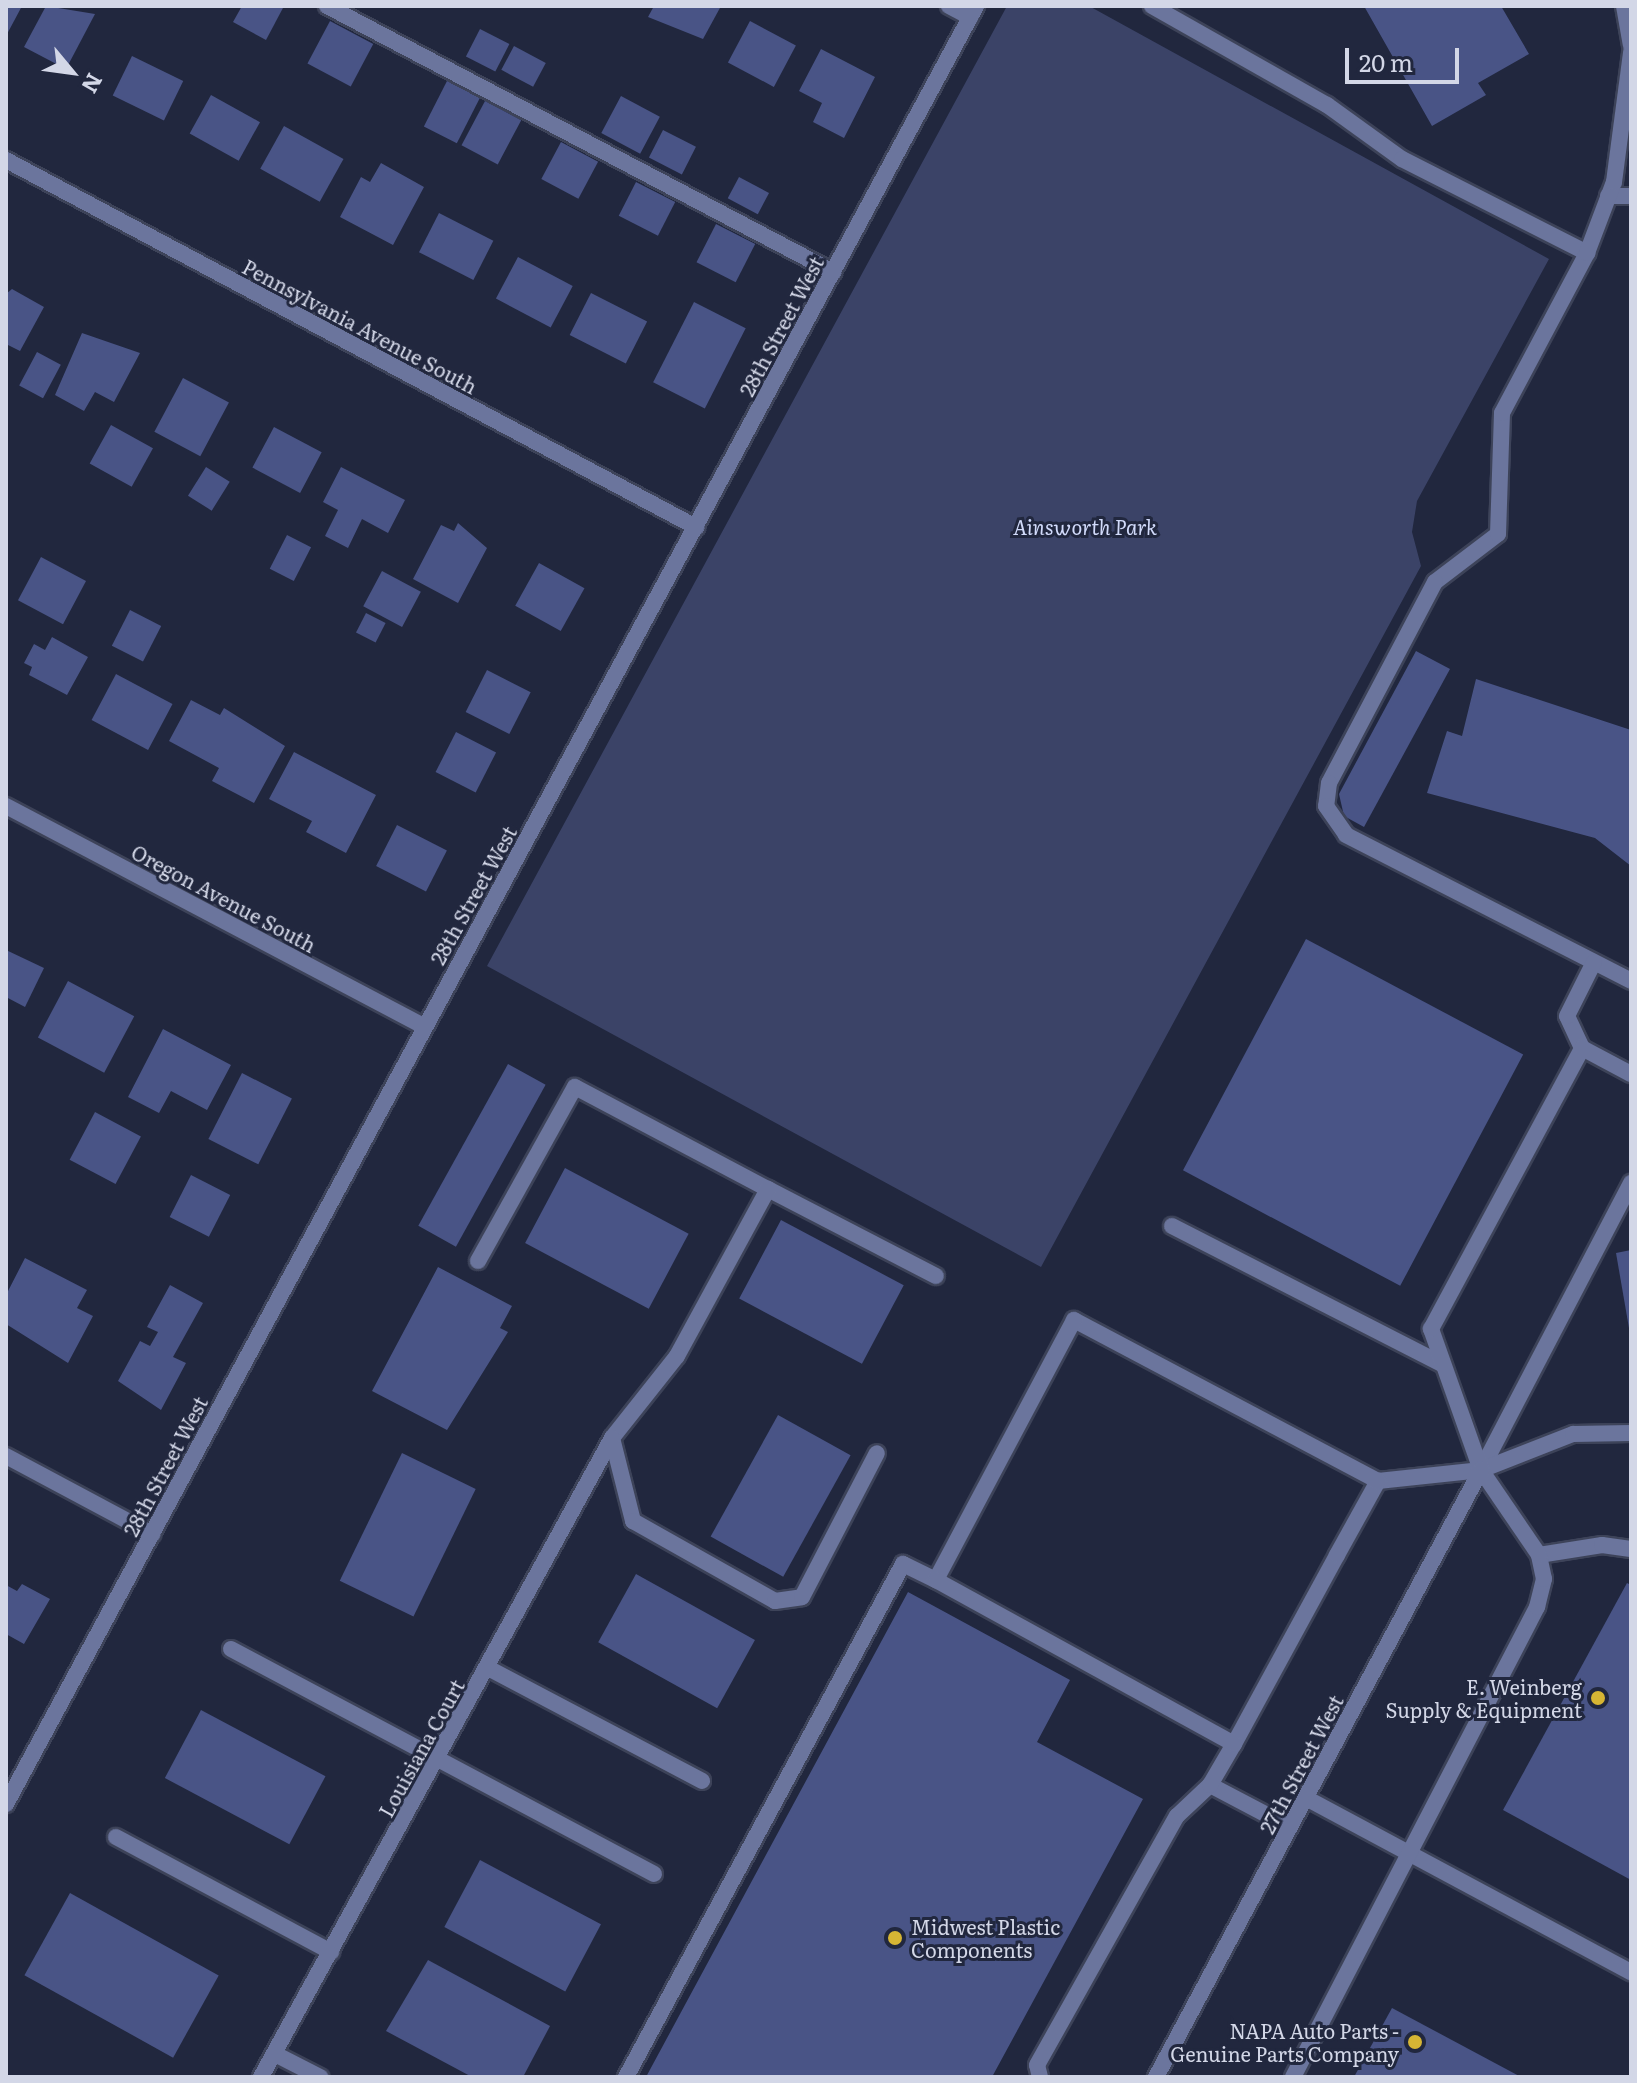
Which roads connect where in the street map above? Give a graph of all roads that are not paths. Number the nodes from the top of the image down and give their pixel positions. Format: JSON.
{"nodes":[{"id":1,"x":327,"y":6,"type":"edge"},
{"id":2,"x":949,"y":6,"type":"edge"},
{"id":3,"x":1152,"y":6,"type":"edge"},
{"id":4,"x":1624,"y":6,"type":"edge"},
{"id":5,"x":973,"y":12,"type":"edge"},
{"id":6,"x":1631,"y":44,"type":"edge"},
{"id":7,"x":1631,"y":52,"type":"edge"},
{"id":8,"x":1630,"y":89,"type":"edge"},
{"id":9,"x":6,"y":160,"type":"edge"},
{"id":10,"x":1608,"y":196,"type":"junction"},
{"id":11,"x":1631,"y":196,"type":"edge"},
{"id":12,"x":1587,"y":253,"type":"junction"},
{"id":13,"x":833,"y":272,"type":"junction"},
{"id":14,"x":696,"y":527,"type":"junction"},
{"id":15,"x":6,"y":806,"type":"edge"},
{"id":16,"x":1594,"y":962,"type":"junction"},
{"id":17,"x":1631,"y":981,"type":"edge"},
{"id":18,"x":424,"y":1026,"type":"junction"},
{"id":19,"x":1582,"y":1048,"type":"junction"},
{"id":20,"x":1631,"y":1074,"type":"edge"},
{"id":21,"x":1631,"y":1183,"type":"edge"},
{"id":22,"x":768,"y":1189,"type":"junction"},
{"id":23,"x":1172,"y":1226,"type":"dead end"},
{"id":24,"x":478,"y":1261,"type":"dead end"},
{"id":25,"x":936,"y":1276,"type":"dead end"},
{"id":26,"x":1442,"y":1364,"type":"junction"},
{"id":27,"x":1631,"y":1433,"type":"edge"},
{"id":28,"x":612,"y":1438,"type":"junction"},
{"id":29,"x":877,"y":1453,"type":"dead end"},
{"id":30,"x":6,"y":1456,"type":"edge"},
{"id":31,"x":1481,"y":1470,"type":"junction"},
{"id":32,"x":1378,"y":1481,"type":"junction"},
{"id":33,"x":152,"y":1534,"type":"junction"},
{"id":34,"x":1631,"y":1549,"type":"edge"},
{"id":35,"x":1539,"y":1555,"type":"junction"},
{"id":36,"x":936,"y":1580,"type":"junction"},
{"id":37,"x":231,"y":1649,"type":"dead end"},
{"id":38,"x":488,"y":1668,"type":"junction"},
{"id":39,"x":1234,"y":1744,"type":"junction"},
{"id":40,"x":439,"y":1757,"type":"junction"},
{"id":41,"x":702,"y":1781,"type":"dead end"},
{"id":42,"x":1210,"y":1785,"type":"junction"},
{"id":43,"x":1306,"y":1798,"type":"junction"},
{"id":44,"x":6,"y":1804,"type":"edge"},
{"id":45,"x":1290,"y":1827,"type":"junction"},
{"id":46,"x":116,"y":1837,"type":"dead end"},
{"id":47,"x":1413,"y":1851,"type":"junction"},
{"id":48,"x":654,"y":1874,"type":"dead end"},
{"id":49,"x":331,"y":1952,"type":"junction"},
{"id":50,"x":1631,"y":1972,"type":"edge"},
{"id":51,"x":275,"y":2054,"type":"junction"},
{"id":52,"x":261,"y":2077,"type":"edge"},
{"id":53,"x":320,"y":2077,"type":"edge"},
{"id":54,"x":626,"y":2077,"type":"edge"},
{"id":55,"x":1040,"y":2077,"type":"edge"},
{"id":56,"x":1156,"y":2077,"type":"edge"},
{"id":57,"x":1293,"y":2077,"type":"edge"}],
"edges":[{"from":1,"to":13,"type":"street"},
{"from":2,"to":5,"type":"street"},
{"from":3,"to":12,"type":"street"},
{"from":4,"to":6,"type":"street"},
{"from":5,"to":13,"type":"street","name":"28th Street West"},
{"from":7,"to":8,"type":"street"},
{"from":8,"to":10,"type":"street"},
{"from":9,"to":14,"type":"street","name":"Pennsylvania Avenue South"},
{"from":10,"to":11,"type":"street"},
{"from":10,"to":12,"type":"street"},
{"from":12,"to":16,"type":"street"},
{"from":13,"to":14,"type":"street","name":"28th Street West"},
{"from":14,"to":18,"type":"street","name":"28th Street West"},
{"from":15,"to":18,"type":"street","name":"Oregon Avenue South"},
{"from":16,"to":17,"type":"street"},
{"from":16,"to":19,"type":"street"},
{"from":18,"to":33,"type":"street","name":"28th Street West"},
{"from":19,"to":20,"type":"street"},
{"from":19,"to":26,"type":"street"},
{"from":21,"to":31,"type":"street","name":"27th Street West"},
{"from":22,"to":24,"type":"street"},
{"from":22,"to":25,"type":"street"},
{"from":22,"to":28,"type":"street","name":"Louisiana Court"},
{"from":23,"to":26,"type":"street"},
{"from":26,"to":31,"type":"street"},
{"from":27,"to":31,"type":"street"},
{"from":28,"to":29,"type":"street"},
{"from":28,"to":38,"type":"street","name":"Louisiana Court"},
{"from":30,"to":33,"type":"street"},
{"from":31,"to":32,"type":"street"},
{"from":31,"to":35,"type":"street"},
{"from":31,"to":43,"type":"street","name":"27th Street West"},
{"from":32,"to":36,"type":"street"},
{"from":32,"to":39,"type":"street"},
{"from":33,"to":44,"type":"street","name":"28th Street West"},
{"from":34,"to":35,"type":"street"},
{"from":35,"to":47,"type":"street"},
{"from":36,"to":39,"type":"street"},
{"from":36,"to":54,"type":"street"},
{"from":37,"to":40,"type":"street"},
{"from":38,"to":40,"type":"street","name":"Louisiana Court"},
{"from":38,"to":41,"type":"street"},
{"from":39,"to":42,"type":"street"},
{"from":40,"to":48,"type":"street"},
{"from":40,"to":49,"type":"street","name":"Louisiana Court"},
{"from":42,"to":45,"type":"street"},
{"from":42,"to":55,"type":"street"},
{"from":43,"to":45,"type":"street","name":"27th Street West"},
{"from":43,"to":47,"type":"street"},
{"from":45,"to":56,"type":"street","name":"27th Street West"},
{"from":46,"to":49,"type":"street"},
{"from":47,"to":50,"type":"street"},
{"from":47,"to":57,"type":"street"},
{"from":49,"to":51,"type":"street","name":"Louisiana Court"},
{"from":51,"to":52,"type":"street","name":"Louisiana Court"},
{"from":51,"to":53,"type":"street"}]}
